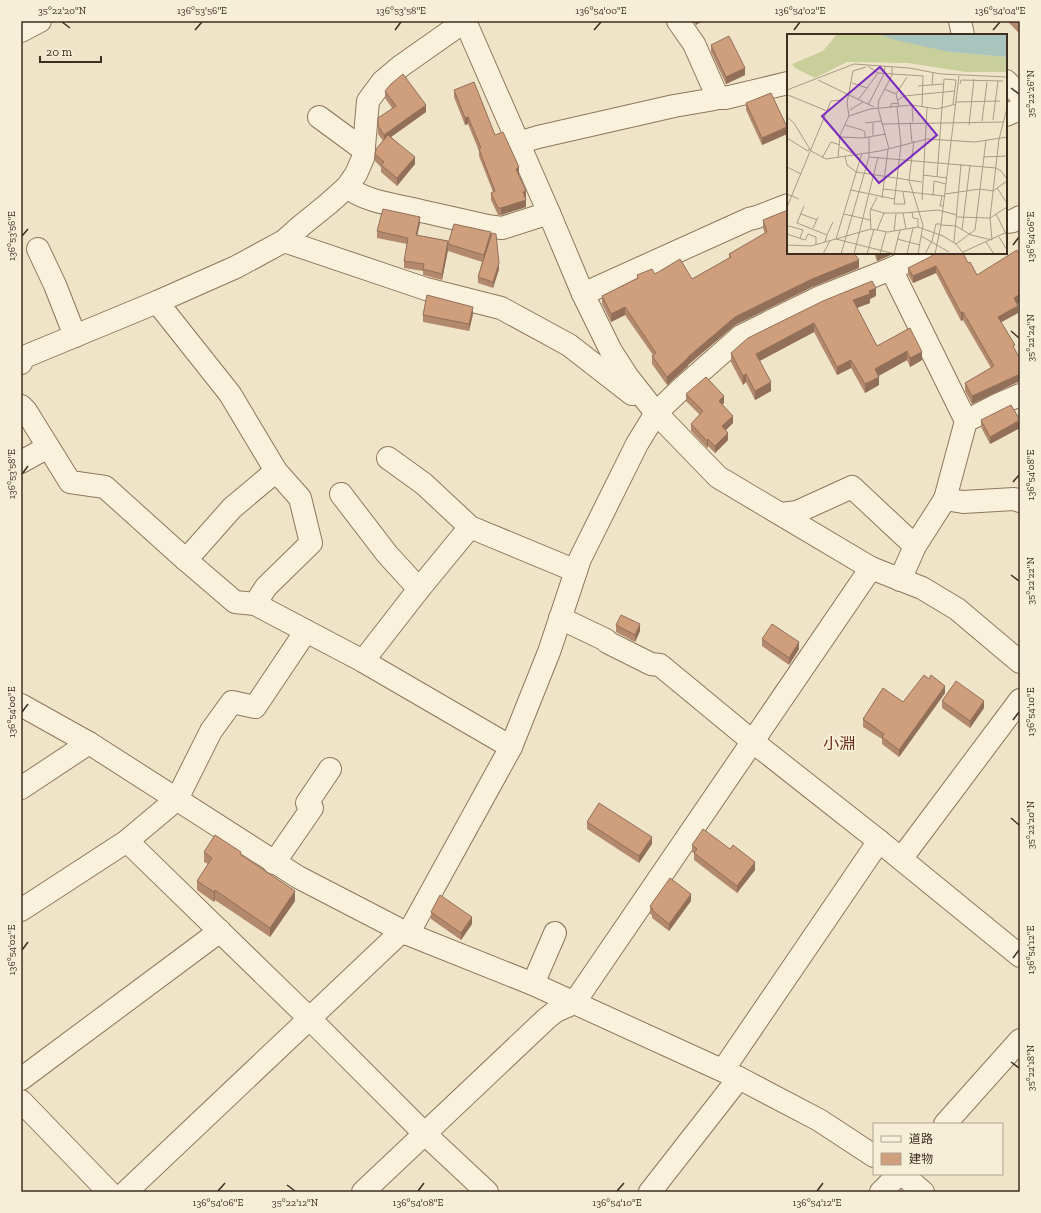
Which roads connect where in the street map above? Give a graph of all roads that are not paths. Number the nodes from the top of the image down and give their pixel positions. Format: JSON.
{"nodes":[{"id":1,"x":40,"y":21,"type":"edge"},
{"id":2,"x":465,"y":21,"type":"edge"},
{"id":3,"x":678,"y":21,"type":"edge"},
{"id":4,"x":960,"y":21,"type":"edge"},
{"id":5,"x":21,"y":31,"type":"edge"},
{"id":6,"x":963,"y":34,"type":"edge"},
{"id":7,"x":1007,"y":82,"type":"edge"},
{"id":8,"x":787,"y":83,"type":"edge"},
{"id":9,"x":1020,"y":94,"type":"edge"},
{"id":10,"x":718,"y":98,"type":"junction"},
{"id":11,"x":1020,"y":109,"type":"edge"},
{"id":12,"x":1007,"y":115,"type":"edge"},
{"id":13,"x":319,"y":117,"type":"dead end"},
{"id":14,"x":518,"y":144,"type":"junction"},
{"id":15,"x":364,"y":150,"type":"junction"},
{"id":16,"x":347,"y":187,"type":"junction"},
{"id":17,"x":787,"y":204,"type":"edge"},
{"id":18,"x":549,"y":213,"type":"junction"},
{"id":19,"x":284,"y":241,"type":"junction"},
{"id":20,"x":38,"y":249,"type":"dead end"},
{"id":21,"x":923,"y":254,"type":"edge"},
{"id":22,"x":891,"y":269,"type":"junction"},
{"id":23,"x":583,"y":294,"type":"junction"},
{"id":24,"x":157,"y":302,"type":"junction"},
{"id":25,"x":74,"y":336,"type":"junction"},
{"id":26,"x":21,"y":363,"type":"edge"},
{"id":27,"x":1020,"y":395,"type":"edge"},
{"id":28,"x":21,"y":406,"type":"edge"},
{"id":29,"x":656,"y":413,"type":"junction"},
{"id":30,"x":966,"y":421,"type":"junction"},
{"id":31,"x":48,"y":447,"type":"junction"},
{"id":32,"x":388,"y":458,"type":"dead end"},
{"id":33,"x":21,"y":462,"type":"edge"},
{"id":34,"x":276,"y":471,"type":"junction"},
{"id":35,"x":341,"y":494,"type":"dead end"},
{"id":36,"x":945,"y":499,"type":"junction"},
{"id":37,"x":1020,"y":502,"type":"edge"},
{"id":38,"x":781,"y":514,"type":"junction"},
{"id":39,"x":470,"y":527,"type":"junction"},
{"id":40,"x":914,"y":546,"type":"junction"},
{"id":41,"x":186,"y":560,"type":"junction"},
{"id":42,"x":871,"y":568,"type":"junction"},
{"id":43,"x":576,"y":571,"type":"junction"},
{"id":44,"x":900,"y":580,"type":"junction"},
{"id":45,"x":419,"y":589,"type":"junction"},
{"id":46,"x":255,"y":604,"type":"junction"},
{"id":47,"x":560,"y":618,"type":"junction"},
{"id":48,"x":306,"y":631,"type":"junction"},
{"id":49,"x":364,"y":661,"type":"junction"},
{"id":50,"x":1020,"y":662,"type":"edge"},
{"id":51,"x":1020,"y":700,"type":"edge"},
{"id":52,"x":21,"y":705,"type":"edge"},
{"id":53,"x":752,"y":741,"type":"junction"},
{"id":54,"x":90,"y":743,"type":"junction"},
{"id":55,"x":511,"y":747,"type":"junction"},
{"id":56,"x":330,"y":769,"type":"dead end"},
{"id":57,"x":21,"y":788,"type":"edge"},
{"id":58,"x":177,"y":799,"type":"junction"},
{"id":59,"x":127,"y":841,"type":"junction"},
{"id":60,"x":879,"y":841,"type":"junction"},
{"id":61,"x":902,"y":859,"type":"junction"},
{"id":62,"x":274,"y":863,"type":"junction"},
{"id":63,"x":21,"y":910,"type":"edge"},
{"id":64,"x":220,"y":931,"type":"junction"},
{"id":65,"x":405,"y":932,"type":"junction"},
{"id":66,"x":555,"y":933,"type":"dead end"},
{"id":67,"x":1020,"y":956,"type":"edge"},
{"id":68,"x":533,"y":984,"type":"junction"},
{"id":69,"x":574,"y":1003,"type":"junction"},
{"id":70,"x":310,"y":1019,"type":"junction"},
{"id":71,"x":1020,"y":1040,"type":"edge"},
{"id":72,"x":731,"y":1074,"type":"junction"},
{"id":73,"x":21,"y":1079,"type":"edge"},
{"id":74,"x":21,"y":1101,"type":"edge"},
{"id":75,"x":946,"y":1123,"type":"edge"},
{"id":76,"x":425,"y":1134,"type":"junction"},
{"id":77,"x":873,"y":1155,"type":"edge"},
{"id":78,"x":900,"y":1175,"type":"edge"},
{"id":79,"x":902,"y":1175,"type":"edge"},
{"id":80,"x":109,"y":1192,"type":"edge"},
{"id":81,"x":126,"y":1192,"type":"edge"},
{"id":82,"x":364,"y":1192,"type":"edge"},
{"id":83,"x":487,"y":1192,"type":"edge"},
{"id":84,"x":650,"y":1192,"type":"edge"},
{"id":85,"x":880,"y":1192,"type":"edge"},
{"id":86,"x":923,"y":1192,"type":"edge"}],
"edges":[{"from":1,"to":5,"type":"street"},
{"from":2,"to":14,"type":"street"},
{"from":2,"to":15,"type":"street"},
{"from":3,"to":10,"type":"street"},
{"from":4,"to":6,"type":"street"},
{"from":7,"to":9,"type":"street"},
{"from":8,"to":10,"type":"street"},
{"from":10,"to":14,"type":"street"},
{"from":11,"to":12,"type":"street"},
{"from":13,"to":15,"type":"street"},
{"from":14,"to":18,"type":"street"},
{"from":15,"to":16,"type":"street"},
{"from":16,"to":18,"type":"street"},
{"from":16,"to":19,"type":"street"},
{"from":17,"to":23,"type":"street"},
{"from":18,"to":23,"type":"street"},
{"from":19,"to":24,"type":"street"},
{"from":19,"to":29,"type":"street"},
{"from":20,"to":25,"type":"street"},
{"from":21,"to":22,"type":"street"},
{"from":22,"to":29,"type":"street"},
{"from":22,"to":30,"type":"street"},
{"from":23,"to":29,"type":"street"},
{"from":24,"to":25,"type":"street"},
{"from":24,"to":34,"type":"street"},
{"from":25,"to":26,"type":"street"},
{"from":27,"to":30,"type":"street"},
{"from":28,"to":31,"type":"street"},
{"from":29,"to":38,"type":"street"},
{"from":29,"to":43,"type":"street"},
{"from":30,"to":36,"type":"street"},
{"from":31,"to":33,"type":"street"},
{"from":31,"to":41,"type":"street"},
{"from":32,"to":39,"type":"street"},
{"from":34,"to":41,"type":"street"},
{"from":34,"to":46,"type":"street"},
{"from":35,"to":45,"type":"street"},
{"from":36,"to":37,"type":"street"},
{"from":36,"to":40,"type":"street"},
{"from":38,"to":40,"type":"street"},
{"from":38,"to":42,"type":"street"},
{"from":39,"to":43,"type":"street"},
{"from":39,"to":45,"type":"street"},
{"from":40,"to":44,"type":"street"},
{"from":41,"to":46,"type":"street"},
{"from":42,"to":44,"type":"street"},
{"from":42,"to":53,"type":"street"},
{"from":43,"to":47,"type":"street"},
{"from":44,"to":50,"type":"street"},
{"from":45,"to":49,"type":"street"},
{"from":46,"to":48,"type":"street"},
{"from":47,"to":53,"type":"street"},
{"from":47,"to":55,"type":"street"},
{"from":48,"to":49,"type":"street"},
{"from":48,"to":58,"type":"street"},
{"from":49,"to":55,"type":"street"},
{"from":51,"to":61,"type":"street"},
{"from":52,"to":54,"type":"street"},
{"from":53,"to":60,"type":"street"},
{"from":53,"to":69,"type":"street"},
{"from":54,"to":57,"type":"street"},
{"from":54,"to":58,"type":"street"},
{"from":55,"to":65,"type":"street"},
{"from":56,"to":62,"type":"street"},
{"from":58,"to":59,"type":"street"},
{"from":58,"to":62,"type":"street"},
{"from":59,"to":63,"type":"street"},
{"from":59,"to":64,"type":"street"},
{"from":60,"to":61,"type":"street"},
{"from":60,"to":72,"type":"street"},
{"from":61,"to":67,"type":"street"},
{"from":62,"to":65,"type":"street"},
{"from":64,"to":70,"type":"street"},
{"from":64,"to":73,"type":"street"},
{"from":65,"to":68,"type":"street"},
{"from":65,"to":70,"type":"street"},
{"from":66,"to":68,"type":"street"},
{"from":68,"to":69,"type":"street"},
{"from":69,"to":72,"type":"street"},
{"from":69,"to":76,"type":"street"},
{"from":70,"to":76,"type":"street"},
{"from":70,"to":81,"type":"street"},
{"from":71,"to":75,"type":"street"},
{"from":72,"to":77,"type":"street"},
{"from":72,"to":84,"type":"street"},
{"from":74,"to":80,"type":"street"},
{"from":76,"to":82,"type":"street"},
{"from":76,"to":83,"type":"street"},
{"from":78,"to":85,"type":"street"},
{"from":79,"to":86,"type":"street"}]}
